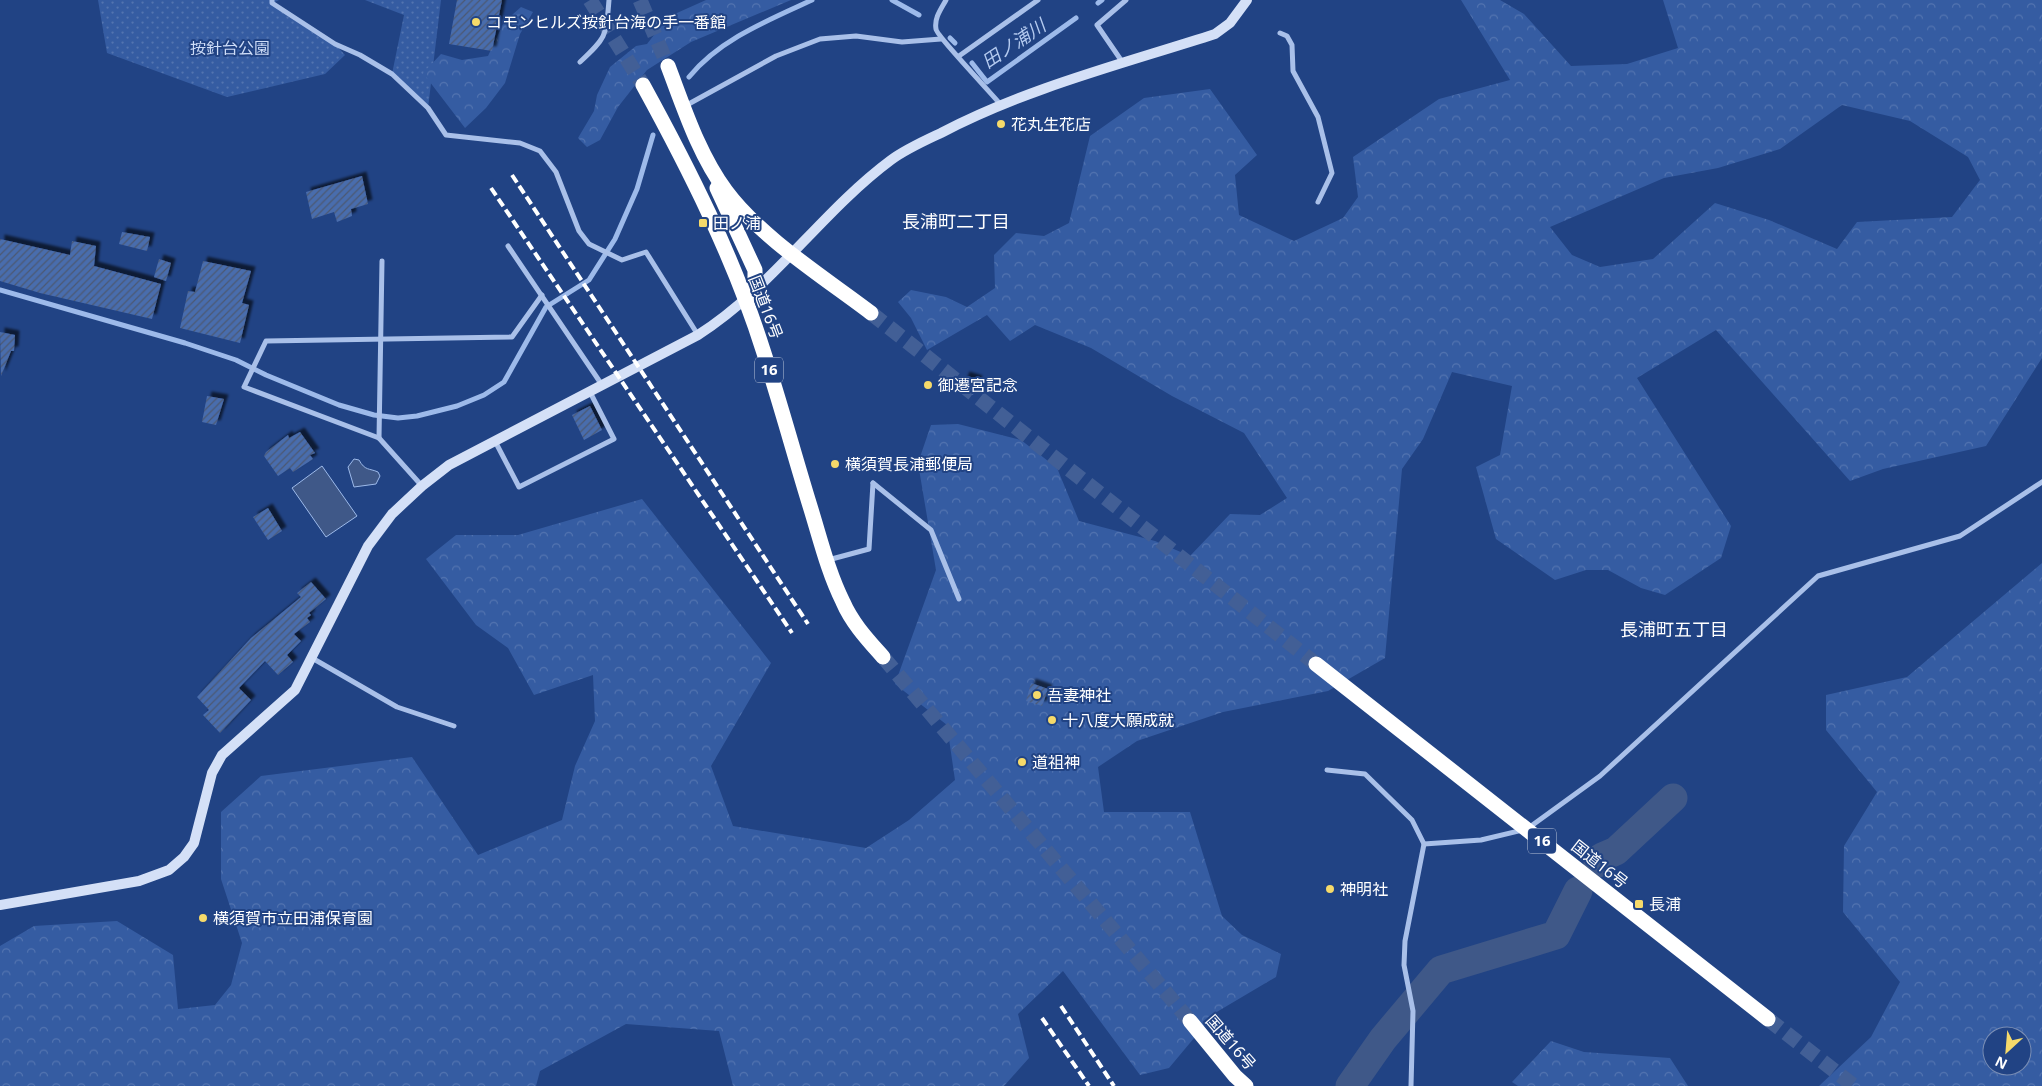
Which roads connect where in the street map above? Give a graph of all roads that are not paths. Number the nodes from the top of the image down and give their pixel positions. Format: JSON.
{"nodes":[{"id":1,"x":272,"y":0,"type":"edge"},
{"id":2,"x":609,"y":0,"type":"edge"},
{"id":3,"x":946,"y":0,"type":"edge"},
{"id":4,"x":1038,"y":0,"type":"edge"},
{"id":5,"x":1126,"y":0,"type":"edge"},
{"id":6,"x":1248,"y":0,"type":"edge"},
{"id":7,"x":1280,"y":33,"type":"dead end"},
{"id":8,"x":941,"y":40,"type":"junction"},
{"id":9,"x":959,"y":56,"type":"junction"},
{"id":10,"x":580,"y":62,"type":"dead end"},
{"id":11,"x":1124,"y":63,"type":"junction"},
{"id":12,"x":668,"y":66,"type":"tunnel mouth"},
{"id":13,"x":643,"y":85,"type":"tunnel mouth"},
{"id":14,"x":1001,"y":105,"type":"junction"},
{"id":15,"x":684,"y":107,"type":"junction"},
{"id":16,"x":707,"y":161,"type":"junction"},
{"id":17,"x":1318,"y":202,"type":"dead end"},
{"id":18,"x":508,"y":246,"type":"dead end"},
{"id":19,"x":793,"y":253,"type":"junction"},
{"id":20,"x":382,"y":261,"type":"dead end"},
{"id":21,"x":542,"y":295,"type":"junction"},
{"id":22,"x":746,"y":299,"type":"junction"},
{"id":23,"x":871,"y":313,"type":"tunnel mouth"},
{"id":24,"x":698,"y":334,"type":"junction"},
{"id":25,"x":381,"y":338,"type":"junction"},
{"id":26,"x":602,"y":385,"type":"junction"},
{"id":27,"x":589,"y":391,"type":"junction"},
{"id":28,"x":379,"y":438,"type":"junction"},
{"id":29,"x":496,"y":442,"type":"junction"},
{"id":30,"x":2042,"y":482,"type":"edge"},
{"id":31,"x":422,"y":486,"type":"junction"},
{"id":32,"x":826,"y":560,"type":"junction"},
{"id":33,"x":959,"y":599,"type":"dead end"},
{"id":34,"x":883,"y":657,"type":"tunnel mouth"},
{"id":35,"x":312,"y":658,"type":"junction"},
{"id":36,"x":1316,"y":664,"type":"tunnel mouth"},
{"id":37,"x":454,"y":726,"type":"dead end"},
{"id":38,"x":1327,"y":770,"type":"dead end"},
{"id":39,"x":1527,"y":829,"type":"junction"},
{"id":40,"x":1424,"y":844,"type":"junction"},
{"id":41,"x":0,"y":904,"type":"edge"},
{"id":42,"x":1768,"y":1019,"type":"tunnel mouth"},
{"id":43,"x":1190,"y":1021,"type":"tunnel mouth"},
{"id":44,"x":1246,"y":1086,"type":"edge"},
{"id":45,"x":1411,"y":1086,"type":"edge"}],
"edges":[{"from":1,"to":24,"type":"street"},
{"from":2,"to":10,"type":"street"},
{"from":3,"to":8,"type":"street"},
{"from":4,"to":9,"type":"street"},
{"from":5,"to":11,"type":"street"},
{"from":6,"to":11,"type":"street"},
{"from":7,"to":17,"type":"street"},
{"from":8,"to":9,"type":"street"},
{"from":8,"to":15,"type":"street"},
{"from":9,"to":14,"type":"street"},
{"from":11,"to":14,"type":"street"},
{"from":12,"to":15,"type":"highway"},
{"from":13,"to":22,"type":"highway","name":"国道16号","number":"16"},
{"from":14,"to":19,"type":"street"},
{"from":15,"to":16,"type":"highway"},
{"from":16,"to":19,"type":"highway"},
{"from":16,"to":22,"type":"highway"},
{"from":18,"to":21,"type":"street"},
{"from":19,"to":22,"type":"street"},
{"from":19,"to":23,"type":"highway"},
{"from":20,"to":25,"type":"street"},
{"from":21,"to":25,"type":"street"},
{"from":21,"to":26,"type":"street"},
{"from":22,"to":24,"type":"street"},
{"from":22,"to":32,"type":"highway","name":"国道16号","number":"16"},
{"from":24,"to":26,"type":"street"},
{"from":25,"to":28,"type":"street"},
{"from":25,"to":28,"type":"street"},
{"from":26,"to":27,"type":"street"},
{"from":27,"to":29,"type":"street"},
{"from":27,"to":29,"type":"street"},
{"from":28,"to":31,"type":"street"},
{"from":29,"to":31,"type":"street"},
{"from":30,"to":39,"type":"street"},
{"from":31,"to":35,"type":"street"},
{"from":32,"to":33,"type":"street"},
{"from":32,"to":34,"type":"highway","name":"国道16号","number":"16"},
{"from":35,"to":37,"type":"street"},
{"from":35,"to":41,"type":"street"},
{"from":36,"to":39,"type":"highway","name":"国道16号","number":"16"},
{"from":38,"to":40,"type":"street"},
{"from":39,"to":40,"type":"street"},
{"from":39,"to":42,"type":"highway","name":"国道16号","number":"16"},
{"from":40,"to":45,"type":"street"},
{"from":43,"to":44,"type":"highway","name":"国道16号"}]}
